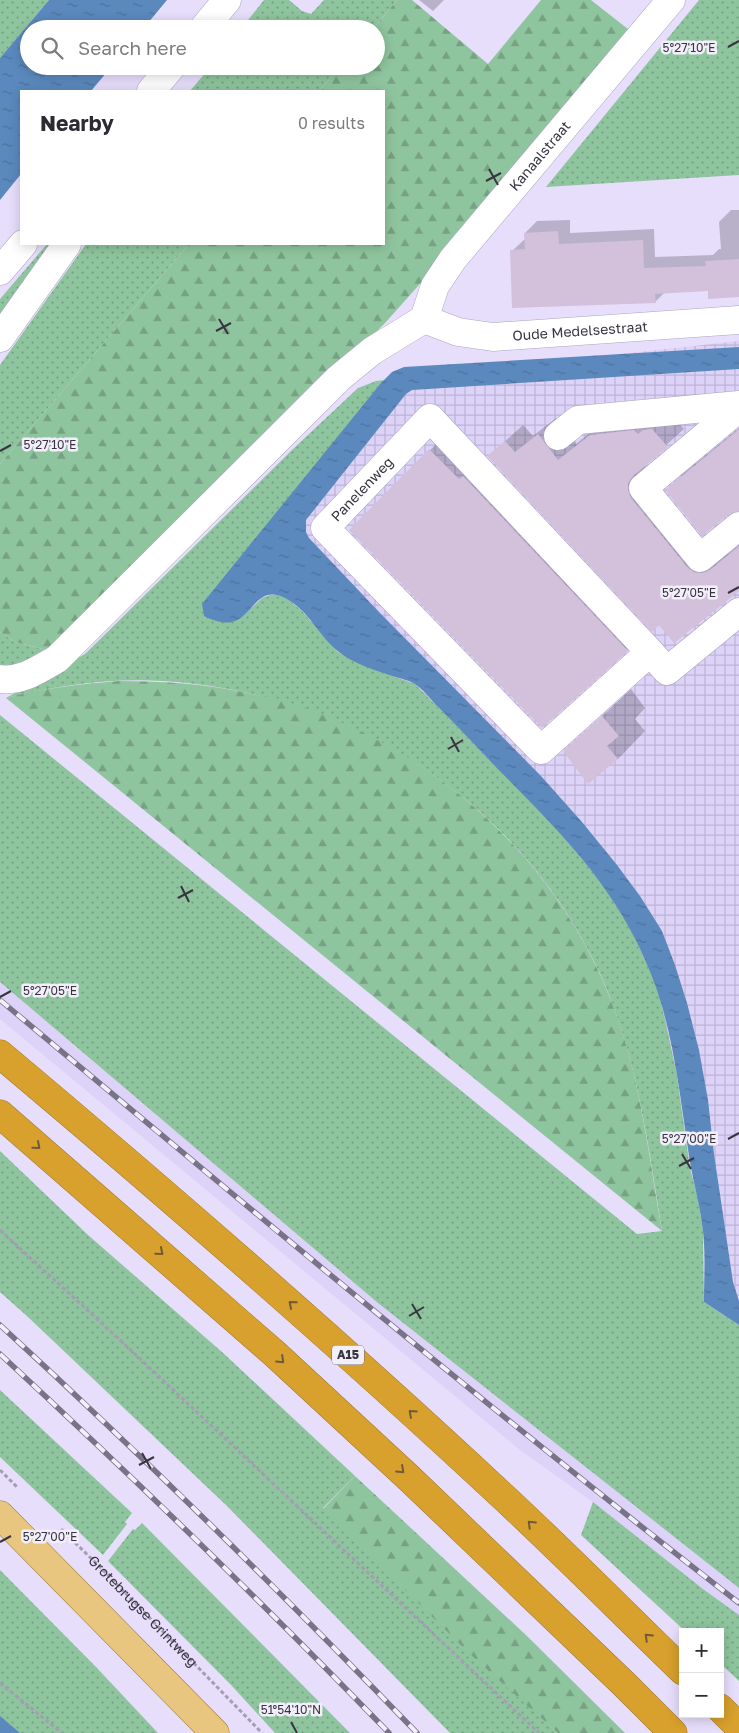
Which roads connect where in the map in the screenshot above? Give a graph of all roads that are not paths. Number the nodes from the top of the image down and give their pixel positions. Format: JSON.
{"nodes":[{"id":1,"x":227,"y":0,"type":"edge"},
{"id":2,"x":671,"y":0,"type":"edge"},
{"id":3,"x":210,"y":20,"type":"edge"},
{"id":4,"x":164,"y":75,"type":"edge"},
{"id":5,"x":152,"y":90,"type":"edge"},
{"id":6,"x":22,"y":245,"type":"edge"},
{"id":7,"x":66,"y":245,"type":"edge"},
{"id":8,"x":0,"y":271,"type":"edge"},
{"id":9,"x":424,"y":319,"type":"junction"},
{"id":10,"x":739,"y":320,"type":"edge"},
{"id":11,"x":0,"y":338,"type":"edge"},
{"id":12,"x":739,"y":407,"type":"edge"},
{"id":13,"x":558,"y":436,"type":"dead end"},
{"id":14,"x":739,"y":526,"type":"edge"},
{"id":15,"x":739,"y":612,"type":"edge"},
{"id":16,"x":659,"y":662,"type":"junction"},
{"id":17,"x":0,"y":679,"type":"edge"},
{"id":18,"x":0,"y":1054,"type":"edge"},
{"id":19,"x":0,"y":1114,"type":"edge"},
{"id":20,"x":0,"y":1515,"type":"edge"},
{"id":21,"x":679,"y":1667,"type":"edge"},
{"id":22,"x":724,"y":1712,"type":"edge"},
{"id":23,"x":739,"y":1727,"type":"edge"},
{"id":24,"x":215,"y":1733,"type":"edge"},
{"id":25,"x":673,"y":1733,"type":"edge"}],
"edges":[{"from":1,"to":3,"type":"street"},
{"from":2,"to":9,"type":"street","name":"Kanaalstraat"},
{"from":4,"to":5,"type":"street"},
{"from":6,"to":8,"type":"street"},
{"from":7,"to":11,"type":"street"},
{"from":9,"to":10,"type":"street","name":"Oude Medelsestraat"},
{"from":9,"to":17,"type":"street"},
{"from":12,"to":13,"type":"street"},
{"from":12,"to":14,"type":"street"},
{"from":15,"to":16,"type":"street","name":"Panelenweg"},
{"from":16,"to":16,"type":"street","name":"Panelenweg"},
{"from":21,"to":18,"type":"highway","number":"A15","one_way":true},
{"from":19,"to":25,"type":"highway","one_way":true},
{"from":20,"to":24,"type":"main road"},
{"from":22,"to":23,"type":"highway"}]}
